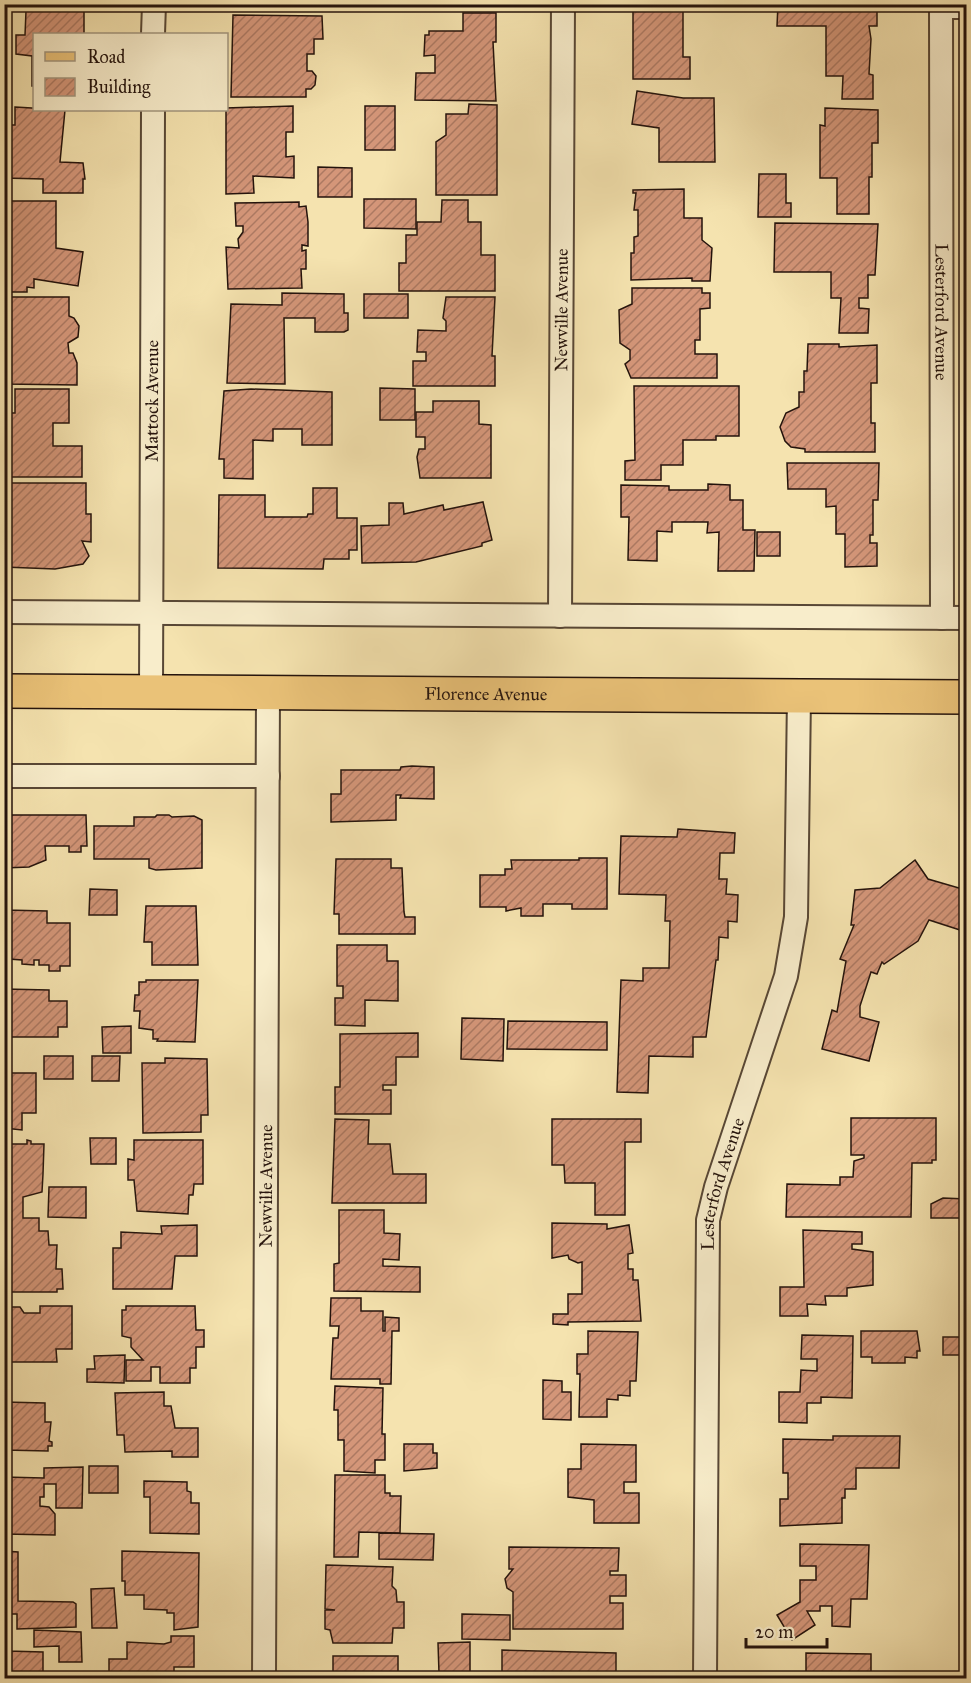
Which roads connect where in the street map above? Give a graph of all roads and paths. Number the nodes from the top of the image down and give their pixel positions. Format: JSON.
{"nodes":[{"id":1,"x":153,"y":4,"type":"edge"},
{"id":2,"x":563,"y":4,"type":"edge"},
{"id":3,"x":941,"y":6,"type":"edge"},
{"id":4,"x":966,"y":8,"type":"edge"},
{"id":5,"x":153,"y":33,"type":"edge"},
{"id":6,"x":153,"y":111,"type":"edge"},
{"id":7,"x":4,"y":612,"type":"edge"},
{"id":8,"x":151,"y":614,"type":"junction"},
{"id":9,"x":560,"y":616,"type":"junction"},
{"id":10,"x":942,"y":618,"type":"junction"},
{"id":11,"x":966,"y":618,"type":"edge"},
{"id":12,"x":4,"y":691,"type":"edge"},
{"id":13,"x":151,"y":692,"type":"junction"},
{"id":14,"x":268,"y":693,"type":"junction"},
{"id":15,"x":799,"y":696,"type":"junction"},
{"id":16,"x":966,"y":697,"type":"edge"},
{"id":17,"x":4,"y":776,"type":"edge"},
{"id":18,"x":268,"y":776,"type":"junction"},
{"id":19,"x":264,"y":1678,"type":"edge"},
{"id":20,"x":705,"y":1678,"type":"edge"}],
"edges":[{"from":1,"to":5,"type":"street"},
{"from":2,"to":9,"type":"street","name":"Newville Avenue"},
{"from":3,"to":4,"type":"street"},
{"from":3,"to":10,"type":"street","name":"Lesterford Avenue"},
{"from":6,"to":8,"type":"street","name":"Mattock Avenue"},
{"from":7,"to":8,"type":"street"},
{"from":8,"to":9,"type":"street"},
{"from":8,"to":13,"type":"street","name":"Mattock Avenue"},
{"from":9,"to":10,"type":"street"},
{"from":10,"to":11,"type":"street"},
{"from":12,"to":13,"type":"main road","name":"Florence Avenue"},
{"from":13,"to":14,"type":"main road","name":"Florence Avenue"},
{"from":14,"to":15,"type":"main road","name":"Florence Avenue"},
{"from":14,"to":18,"type":"street","name":"Newville Avenue"},
{"from":15,"to":16,"type":"main road","name":"Florence Avenue"},
{"from":15,"to":20,"type":"street","name":"Lesterford Avenue"},
{"from":17,"to":18,"type":"street"},
{"from":18,"to":19,"type":"street","name":"Newville Avenue"}]}
